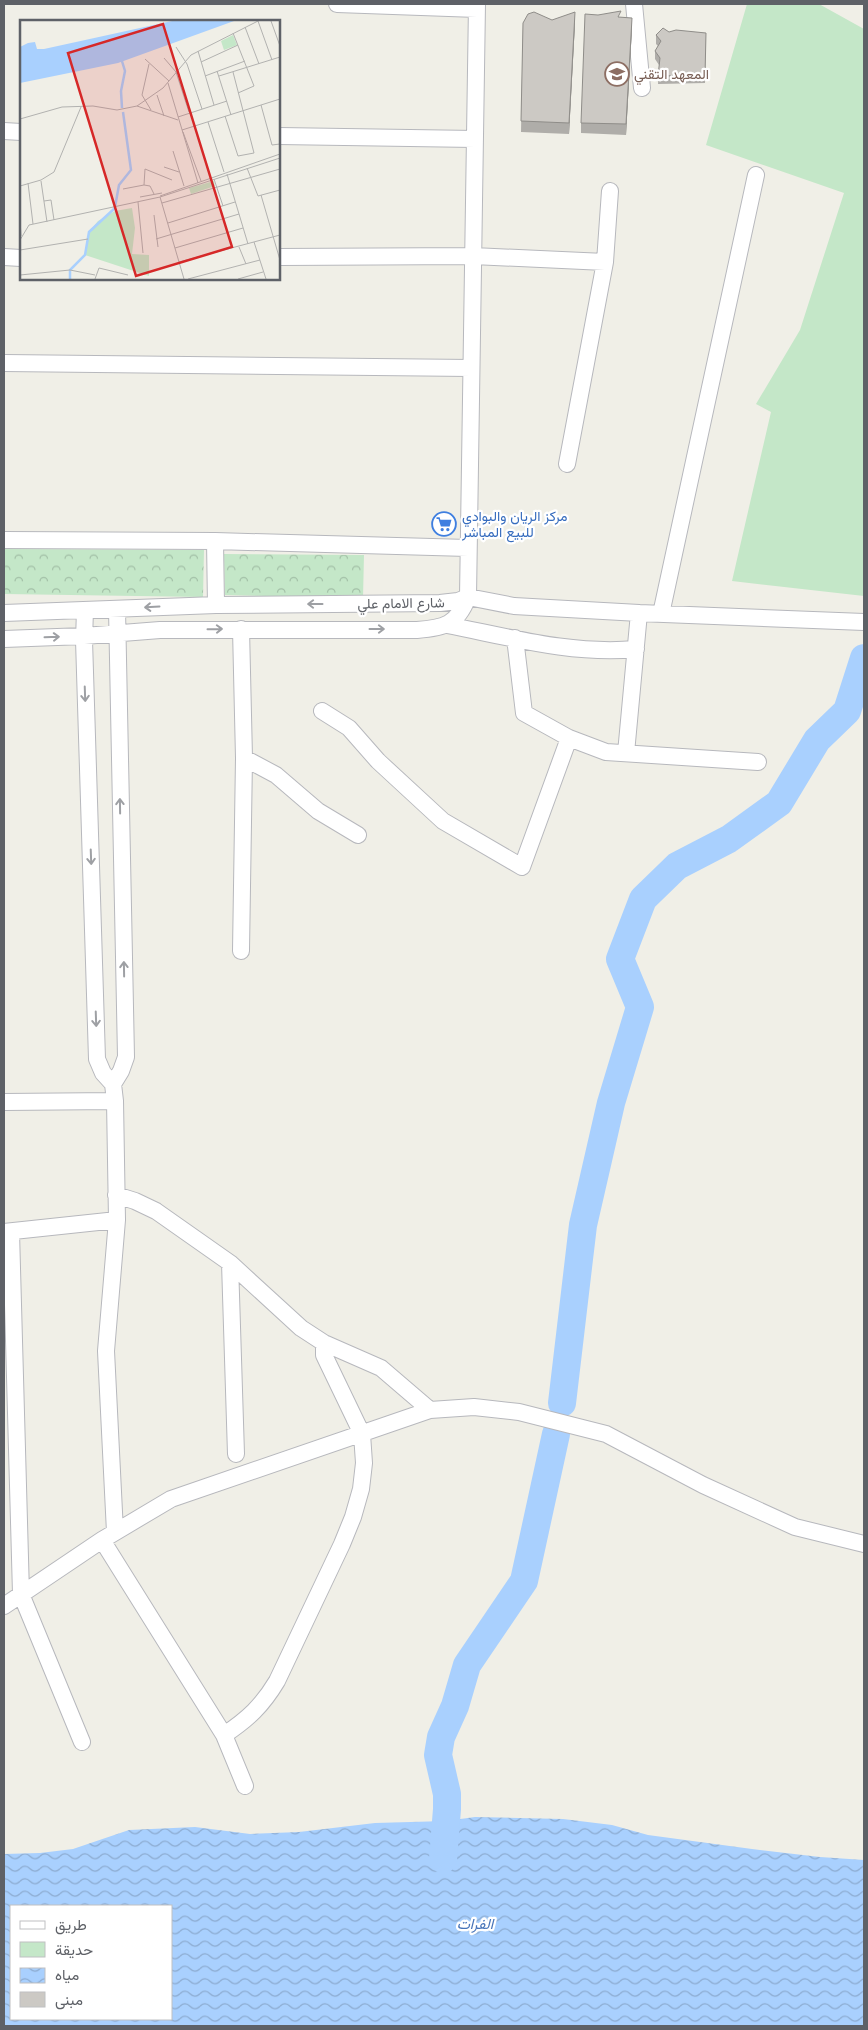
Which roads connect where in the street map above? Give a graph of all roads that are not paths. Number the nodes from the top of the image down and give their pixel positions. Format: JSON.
{"nodes":[{"id":1,"x":337,"y":4,"type":"edge"},
{"id":2,"x":634,"y":4,"type":"edge"},
{"id":3,"x":477,"y":6,"type":"edge"},
{"id":4,"x":642,"y":88,"type":"dead end"},
{"id":5,"x":4,"y":131,"type":"edge"},
{"id":6,"x":20,"y":132,"type":"edge"},
{"id":7,"x":280,"y":136,"type":"edge"},
{"id":8,"x":475,"y":139,"type":"junction"},
{"id":9,"x":756,"y":175,"type":"dead end"},
{"id":10,"x":610,"y":191,"type":"dead end"},
{"id":11,"x":473,"y":256,"type":"junction"},
{"id":12,"x":280,"y":257,"type":"edge"},
{"id":13,"x":4,"y":258,"type":"edge"},
{"id":14,"x":20,"y":258,"type":"edge"},
{"id":15,"x":605,"y":262,"type":"junction"},
{"id":16,"x":4,"y":363,"type":"edge"},
{"id":17,"x":471,"y":368,"type":"junction"},
{"id":18,"x":567,"y":464,"type":"dead end"},
{"id":19,"x":4,"y":540,"type":"edge"},
{"id":20,"x":215,"y":541,"type":"junction"},
{"id":21,"x":468,"y":548,"type":"junction"},
{"id":22,"x":468,"y":597,"type":"junction"},
{"id":23,"x":216,"y":605,"type":"junction"},
{"id":24,"x":117,"y":609,"type":"junction"},
{"id":25,"x":85,"y":610,"type":"junction"},
{"id":26,"x":4,"y":613,"type":"edge"},
{"id":27,"x":639,"y":613,"type":"junction"},
{"id":28,"x":661,"y":614,"type":"junction"},
{"id":29,"x":864,"y":622,"type":"edge"},
{"id":30,"x":447,"y":625,"type":"junction"},
{"id":31,"x":241,"y":629,"type":"junction"},
{"id":32,"x":116,"y":634,"type":"junction"},
{"id":33,"x":84,"y":636,"type":"junction"},
{"id":34,"x":515,"y":638,"type":"junction"},
{"id":35,"x":4,"y":639,"type":"edge"},
{"id":36,"x":636,"y":649,"type":"junction"},
{"id":37,"x":322,"y":710,"type":"dead end"},
{"id":38,"x":569,"y":738,"type":"junction"},
{"id":39,"x":626,"y":754,"type":"junction"},
{"id":40,"x":244,"y":758,"type":"junction"},
{"id":41,"x":758,"y":762,"type":"dead end"},
{"id":42,"x":358,"y":836,"type":"dead end"},
{"id":43,"x":241,"y":951,"type":"dead end"},
{"id":44,"x":113,"y":1084,"type":"junction"},
{"id":45,"x":115,"y":1101,"type":"junction"},
{"id":46,"x":4,"y":1102,"type":"edge"},
{"id":47,"x":116,"y":1196,"type":"junction"},
{"id":48,"x":117,"y":1220,"type":"junction"},
{"id":49,"x":7,"y":1232,"type":"edge"},
{"id":50,"x":230,"y":1263,"type":"junction"},
{"id":51,"x":324,"y":1343,"type":"junction"},
{"id":52,"x":430,"y":1410,"type":"junction"},
{"id":53,"x":362,"y":1434,"type":"junction"},
{"id":54,"x":236,"y":1454,"type":"dead end"},
{"id":55,"x":109,"y":1536,"type":"junction"},
{"id":56,"x":864,"y":1544,"type":"edge"},
{"id":57,"x":21,"y":1594,"type":"junction"},
{"id":58,"x":4,"y":1606,"type":"edge"},
{"id":59,"x":224,"y":1736,"type":"junction"},
{"id":60,"x":82,"y":1742,"type":"dead end"},
{"id":61,"x":245,"y":1786,"type":"dead end"}],
"edges":[{"from":1,"to":3,"type":"street"},
{"from":2,"to":4,"type":"street"},
{"from":3,"to":8,"type":"street"},
{"from":5,"to":6,"type":"street"},
{"from":7,"to":8,"type":"street"},
{"from":8,"to":11,"type":"street"},
{"from":9,"to":28,"type":"street"},
{"from":10,"to":15,"type":"street"},
{"from":11,"to":12,"type":"street"},
{"from":11,"to":15,"type":"street"},
{"from":11,"to":17,"type":"street"},
{"from":13,"to":14,"type":"street"},
{"from":15,"to":18,"type":"street"},
{"from":16,"to":17,"type":"street"},
{"from":17,"to":21,"type":"street"},
{"from":19,"to":20,"type":"street"},
{"from":20,"to":21,"type":"street"},
{"from":20,"to":23,"type":"street"},
{"from":21,"to":22,"type":"street"},
{"from":22,"to":23,"type":"street","name":"شارع الامام علي","one_way":true},
{"from":22,"to":27,"type":"street"},
{"from":22,"to":30,"type":"street","name":"شارع الامام علي"},
{"from":23,"to":24,"type":"street","name":"شارع الامام علي","one_way":true},
{"from":24,"to":25,"type":"street","name":"شارع الامام علي"},
{"from":24,"to":32,"type":"street"},
{"from":25,"to":26,"type":"street","name":"شارع الامام علي"},
{"from":25,"to":33,"type":"street"},
{"from":27,"to":28,"type":"street"},
{"from":27,"to":36,"type":"street"},
{"from":28,"to":29,"type":"street"},
{"from":31,"to":30,"type":"street","name":"شارع الامام علي","one_way":true},
{"from":30,"to":34,"type":"street"},
{"from":32,"to":31,"type":"street","name":"شارع الامام علي","one_way":true},
{"from":31,"to":40,"type":"street"},
{"from":32,"to":33,"type":"street","name":"شارع الامام علي"},
{"from":44,"to":32,"type":"street","one_way":true},
{"from":35,"to":33,"type":"street","name":"شارع الامام علي","one_way":true},
{"from":33,"to":44,"type":"street","one_way":true},
{"from":34,"to":36,"type":"street"},
{"from":34,"to":38,"type":"street"},
{"from":36,"to":39,"type":"street"},
{"from":37,"to":38,"type":"street"},
{"from":38,"to":39,"type":"street"},
{"from":39,"to":41,"type":"street"},
{"from":40,"to":42,"type":"street"},
{"from":40,"to":43,"type":"street"},
{"from":44,"to":45,"type":"street"},
{"from":45,"to":46,"type":"street"},
{"from":45,"to":47,"type":"street"},
{"from":47,"to":48,"type":"street"},
{"from":47,"to":50,"type":"street"},
{"from":48,"to":49,"type":"street"},
{"from":48,"to":55,"type":"street"},
{"from":49,"to":57,"type":"street"},
{"from":50,"to":51,"type":"street"},
{"from":50,"to":54,"type":"street"},
{"from":51,"to":52,"type":"street"},
{"from":51,"to":53,"type":"street"},
{"from":52,"to":53,"type":"street"},
{"from":52,"to":56,"type":"street"},
{"from":53,"to":55,"type":"street"},
{"from":53,"to":59,"type":"street"},
{"from":55,"to":57,"type":"street"},
{"from":55,"to":59,"type":"street"},
{"from":57,"to":58,"type":"street"},
{"from":57,"to":60,"type":"street"},
{"from":59,"to":61,"type":"street"}]}
